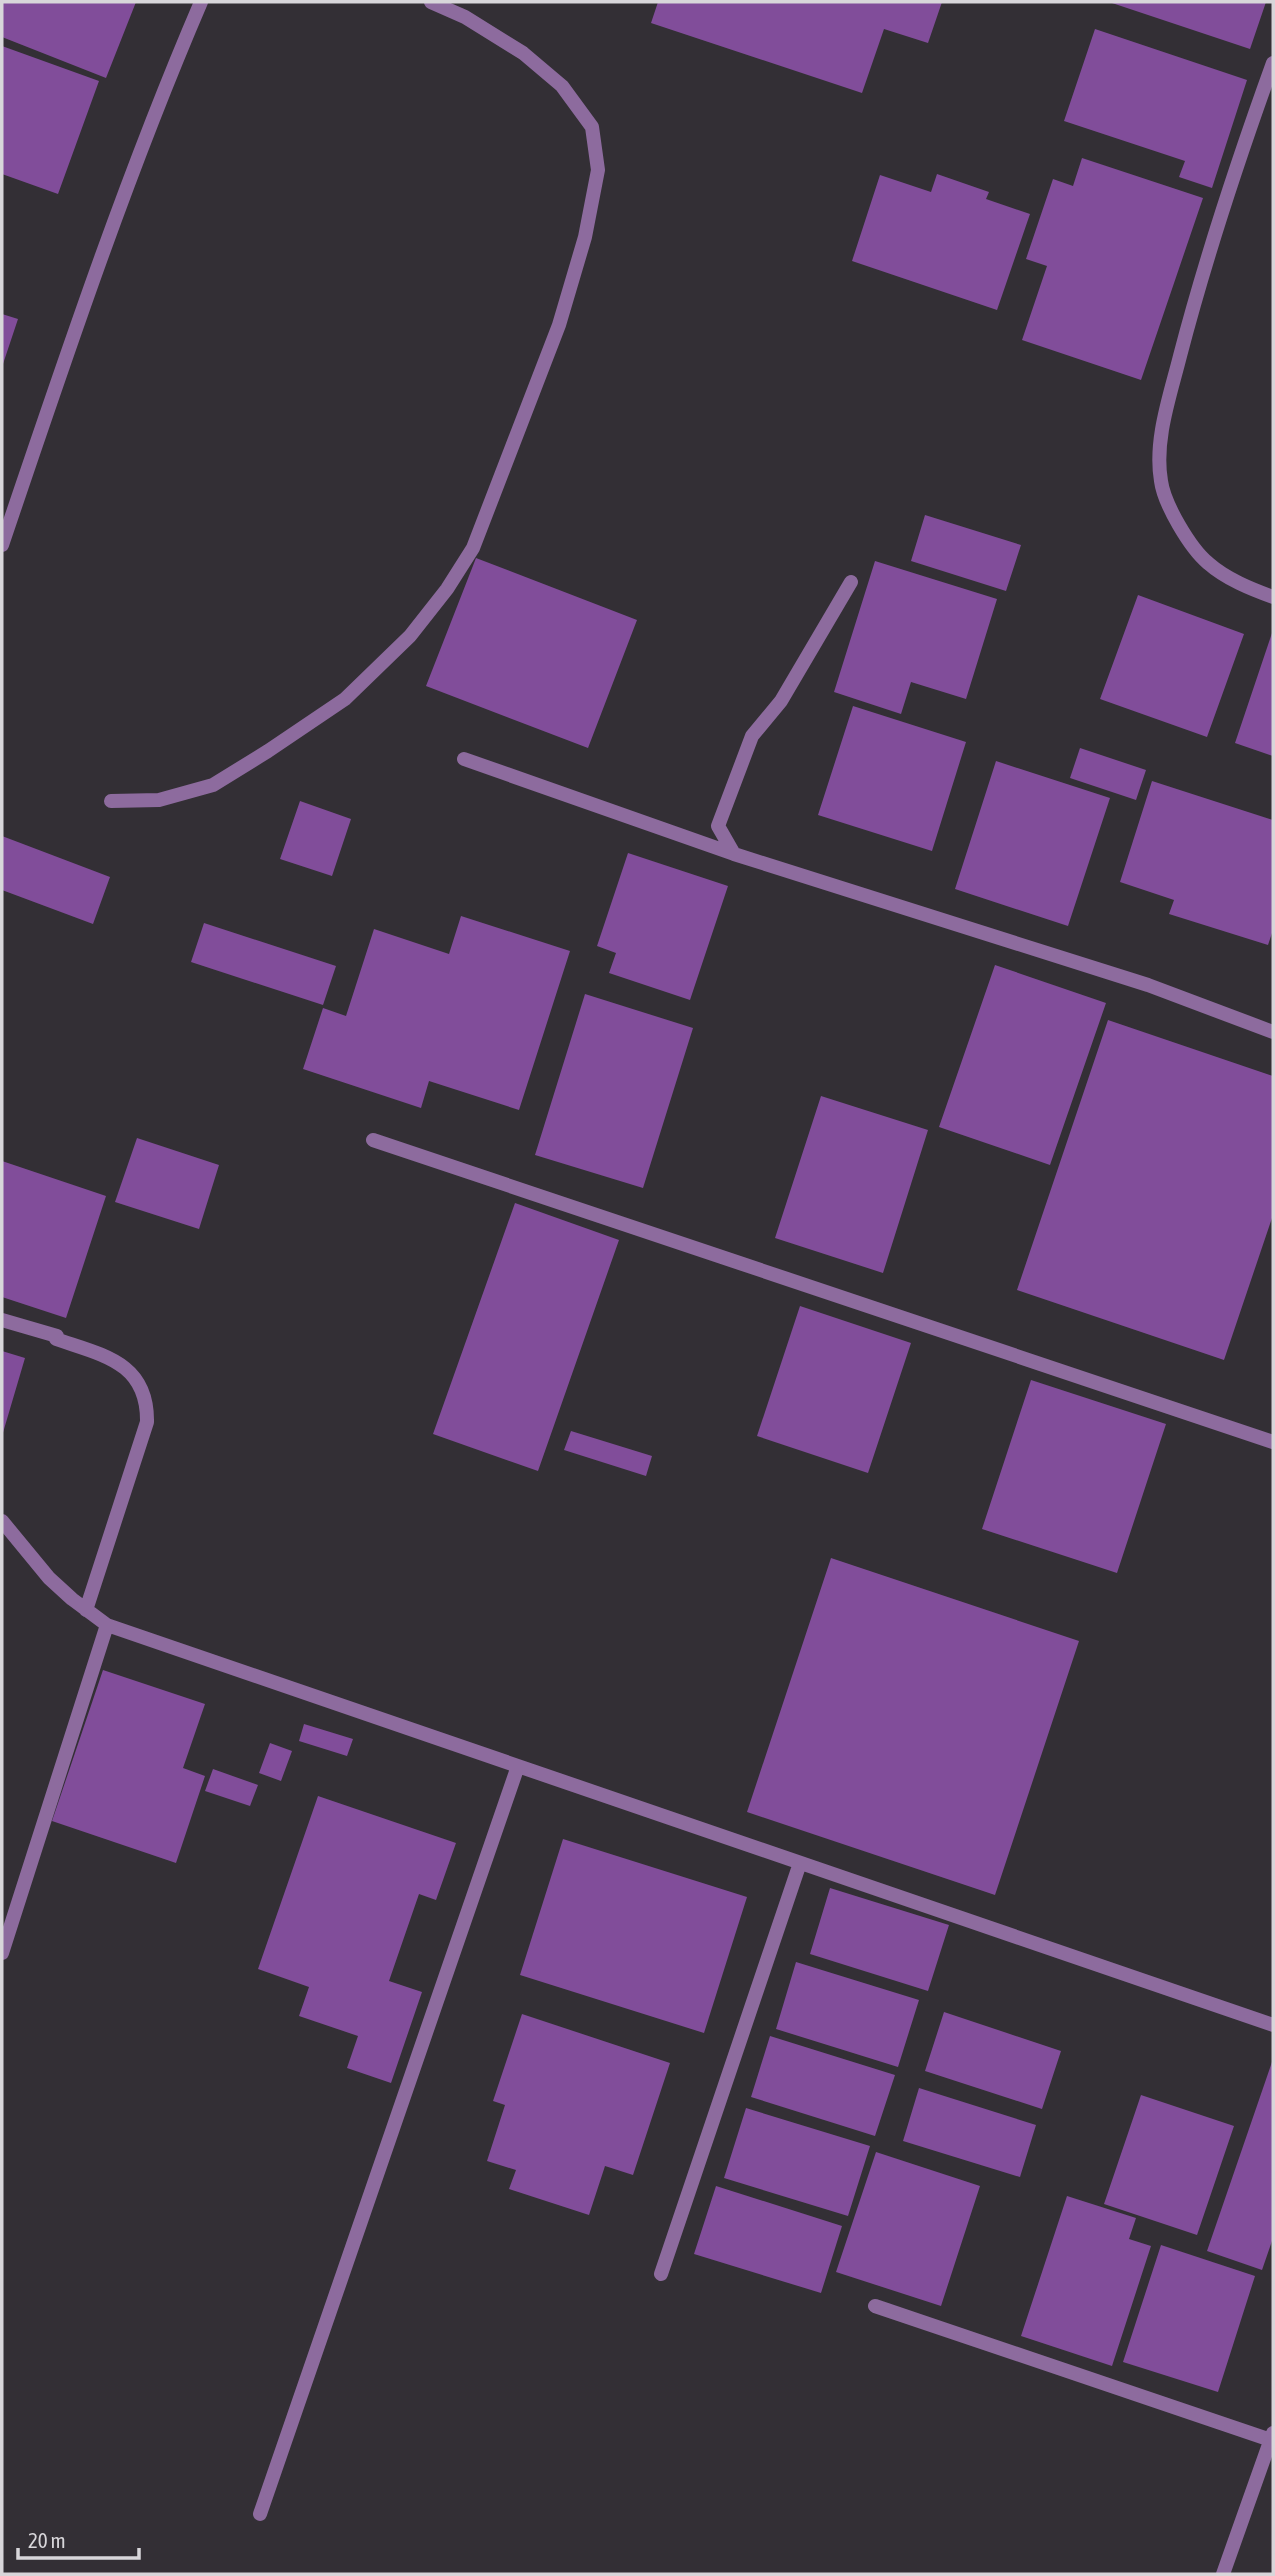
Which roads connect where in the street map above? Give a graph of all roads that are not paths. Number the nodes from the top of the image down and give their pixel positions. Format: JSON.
{"nodes":[{"id":1,"x":201,"y":2,"type":"edge"},
{"id":2,"x":431,"y":2,"type":"edge"},
{"id":3,"x":1273,"y":63,"type":"edge"},
{"id":4,"x":2,"y":545,"type":"edge"},
{"id":5,"x":851,"y":583,"type":"dead end"},
{"id":6,"x":1273,"y":597,"type":"edge"},
{"id":7,"x":464,"y":759,"type":"dead end"},
{"id":8,"x":111,"y":801,"type":"dead end"},
{"id":9,"x":734,"y":854,"type":"junction"},
{"id":10,"x":1273,"y":1032,"type":"edge"},
{"id":11,"x":373,"y":1140,"type":"dead end"},
{"id":12,"x":2,"y":1320,"type":"edge"},
{"id":13,"x":1273,"y":1442,"type":"edge"},
{"id":14,"x":2,"y":1521,"type":"edge"},
{"id":15,"x":86,"y":1610,"type":"junction"},
{"id":16,"x":107,"y":1625,"type":"junction"},
{"id":17,"x":518,"y":1766,"type":"junction"},
{"id":18,"x":800,"y":1863,"type":"junction"},
{"id":19,"x":2,"y":1953,"type":"edge"},
{"id":20,"x":1273,"y":2025,"type":"edge"},
{"id":21,"x":661,"y":2274,"type":"dead end"},
{"id":22,"x":875,"y":2306,"type":"dead end"},
{"id":23,"x":1272,"y":2436,"type":"edge"},
{"id":24,"x":260,"y":2514,"type":"dead end"},
{"id":25,"x":1223,"y":2574,"type":"edge"}],
"edges":[{"from":1,"to":4,"type":"street"},
{"from":2,"to":8,"type":"street"},
{"from":3,"to":6,"type":"street"},
{"from":5,"to":9,"type":"street"},
{"from":7,"to":9,"type":"street"},
{"from":9,"to":10,"type":"street"},
{"from":11,"to":13,"type":"street"},
{"from":12,"to":15,"type":"street"},
{"from":14,"to":15,"type":"street"},
{"from":15,"to":16,"type":"street"},
{"from":16,"to":17,"type":"street"},
{"from":16,"to":19,"type":"street"},
{"from":17,"to":18,"type":"street"},
{"from":17,"to":24,"type":"street"},
{"from":18,"to":20,"type":"street"},
{"from":18,"to":21,"type":"street"},
{"from":22,"to":23,"type":"street"},
{"from":23,"to":25,"type":"street"}]}
